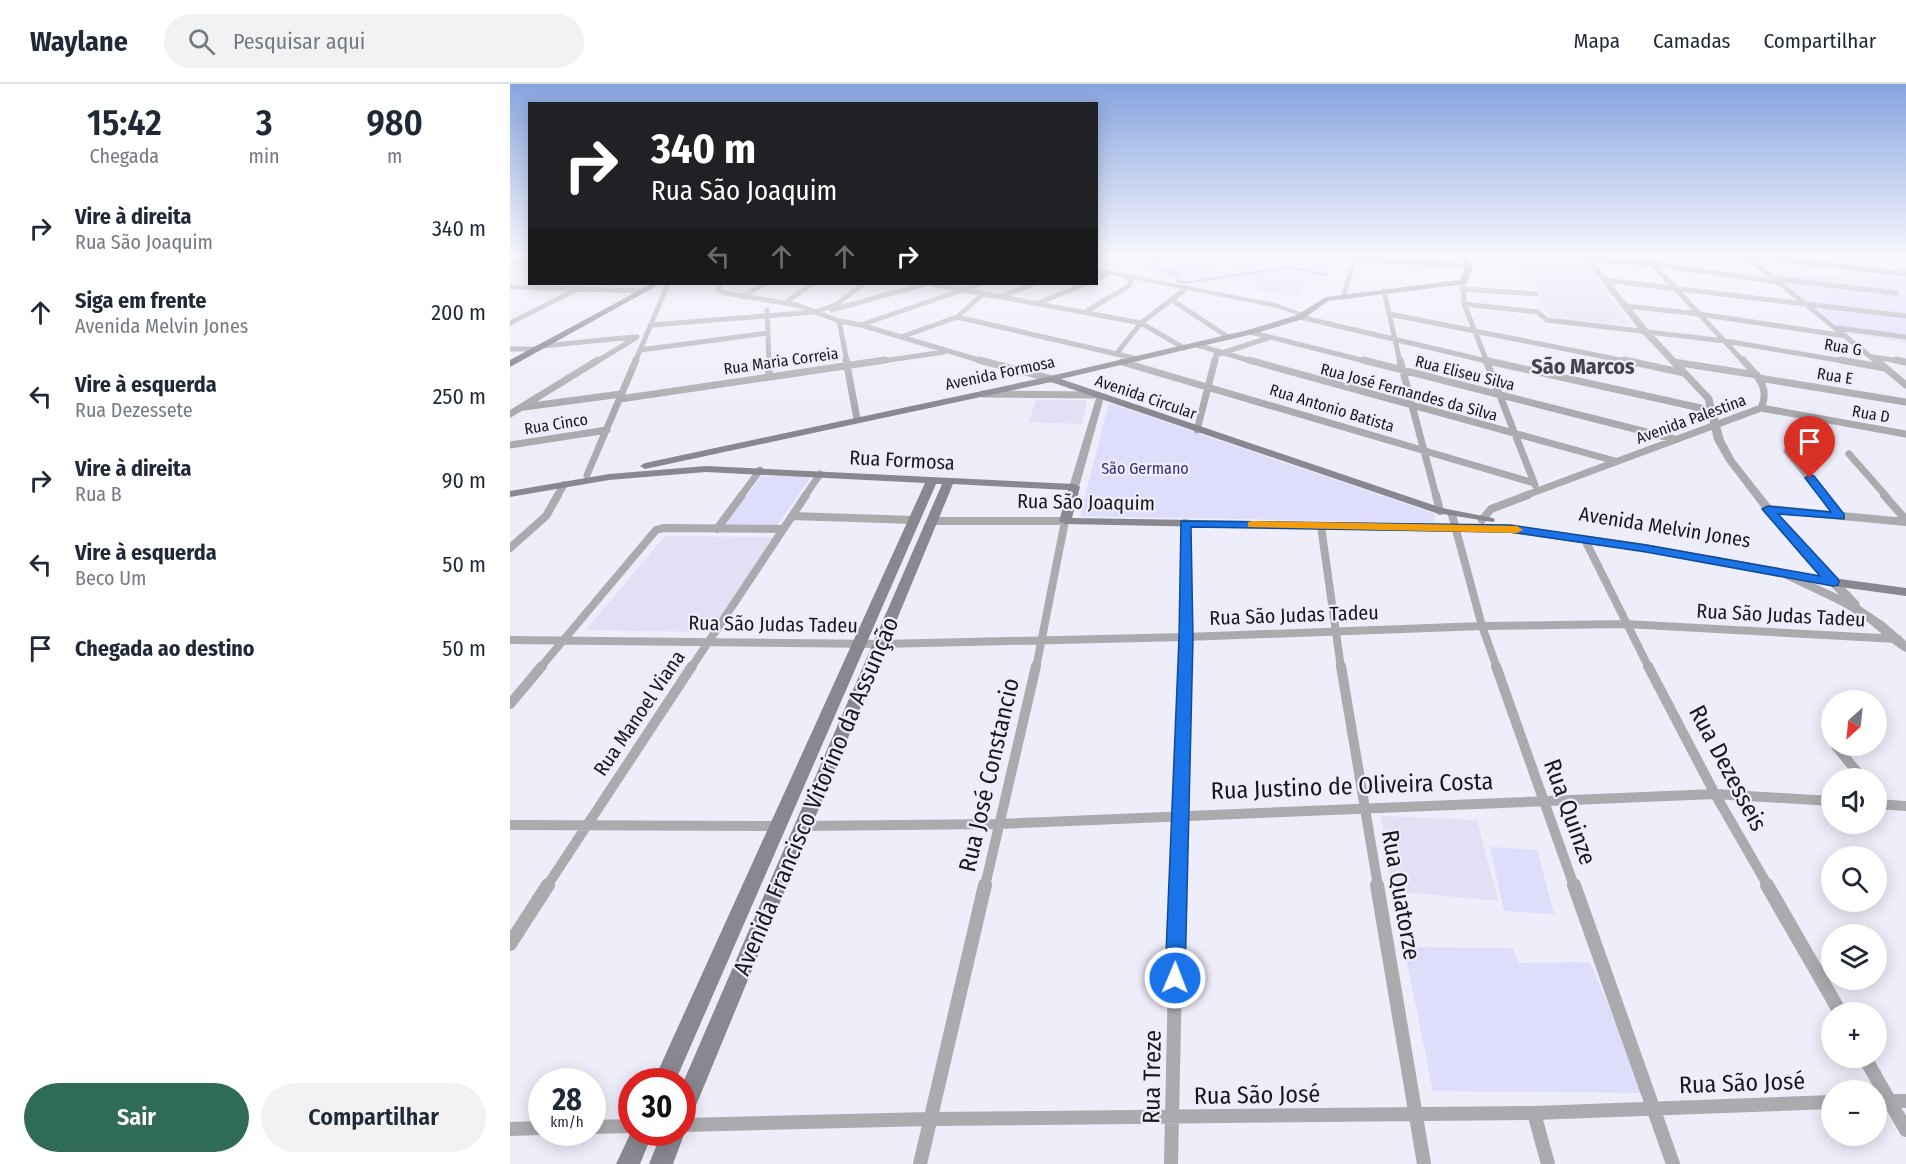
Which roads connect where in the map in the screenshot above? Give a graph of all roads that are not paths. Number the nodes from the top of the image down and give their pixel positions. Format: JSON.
{"nodes":[{"id":1,"x":543,"y":306,"type":"edge"},
{"id":2,"x":615,"y":306,"type":"edge"},
{"id":3,"x":659,"y":306,"type":"edge"},
{"id":4,"x":767,"y":306,"type":"edge"},
{"id":5,"x":795,"y":306,"type":"edge"},
{"id":6,"x":837,"y":306,"type":"edge"},
{"id":7,"x":915,"y":306,"type":"edge"},
{"id":8,"x":969,"y":306,"type":"edge"},
{"id":9,"x":1056,"y":306,"type":"edge"},
{"id":10,"x":1094,"y":306,"type":"edge"},
{"id":11,"x":1164,"y":306,"type":"edge"},
{"id":12,"x":1182,"y":306,"type":"edge"},
{"id":13,"x":1278,"y":306,"type":"edge"},
{"id":14,"x":1315,"y":306,"type":"edge"},
{"id":15,"x":1387,"y":306,"type":"edge"},
{"id":16,"x":1465,"y":306,"type":"edge"},
{"id":17,"x":1486,"y":306,"type":"edge"},
{"id":18,"x":1626,"y":306,"type":"edge"},
{"id":19,"x":1630,"y":306,"type":"edge"},
{"id":20,"x":1693,"y":306,"type":"edge"},
{"id":21,"x":1810,"y":306,"type":"edge"},
{"id":22,"x":1822,"y":306,"type":"edge"},
{"id":23,"x":1085,"y":312,"type":"junction"},
{"id":24,"x":818,"y":314,"type":"junction"},
{"id":25,"x":1389,"y":314,"type":"junction"},
{"id":26,"x":1699,"y":314,"type":"junction"},
{"id":27,"x":766,"y":315,"type":"junction"},
{"id":28,"x":1906,"y":315,"type":"edge"},
{"id":29,"x":1302,"y":316,"type":"junction"},
{"id":30,"x":957,"y":317,"type":"junction"},
{"id":31,"x":839,"y":321,"type":"junction"},
{"id":32,"x":510,"y":323,"type":"edge"},
{"id":33,"x":1142,"y":323,"type":"junction"},
{"id":34,"x":652,"y":325,"type":"junction"},
{"id":35,"x":861,"y":325,"type":"junction"},
{"id":36,"x":1836,"y":327,"type":"junction"},
{"id":37,"x":1474,"y":329,"type":"junction"},
{"id":38,"x":1644,"y":330,"type":"junction"},
{"id":39,"x":1250,"y":332,"type":"junction"},
{"id":40,"x":768,"y":333,"type":"junction"},
{"id":41,"x":647,"y":336,"type":"junction"},
{"id":42,"x":1846,"y":336,"type":"junction"},
{"id":43,"x":637,"y":337,"type":"junction"},
{"id":44,"x":901,"y":337,"type":"junction"},
{"id":45,"x":1228,"y":337,"type":"junction"},
{"id":46,"x":1269,"y":337,"type":"junction"},
{"id":47,"x":1906,"y":337,"type":"edge"},
{"id":48,"x":1395,"y":341,"type":"junction"},
{"id":49,"x":1725,"y":341,"type":"junction"},
{"id":50,"x":1197,"y":345,"type":"junction"},
{"id":51,"x":540,"y":348,"type":"junction"},
{"id":52,"x":1184,"y":348,"type":"junction"},
{"id":53,"x":510,"y":349,"type":"edge"},
{"id":54,"x":640,"y":350,"type":"junction"},
{"id":55,"x":946,"y":352,"type":"junction"},
{"id":56,"x":1220,"y":353,"type":"junction"},
{"id":57,"x":1120,"y":357,"type":"junction"},
{"id":58,"x":1871,"y":357,"type":"junction"},
{"id":59,"x":1486,"y":362,"type":"junction"},
{"id":60,"x":1674,"y":362,"type":"junction"},
{"id":61,"x":1906,"y":362,"type":"edge"},
{"id":62,"x":510,"y":364,"type":"edge"},
{"id":63,"x":848,"y":365,"type":"junction"},
{"id":64,"x":1885,"y":368,"type":"junction"},
{"id":65,"x":1402,"y":371,"type":"junction"},
{"id":66,"x":1684,"y":373,"type":"junction"},
{"id":67,"x":769,"y":376,"type":"junction"},
{"id":68,"x":1758,"y":376,"type":"junction"},
{"id":69,"x":1047,"y":380,"type":"junction"},
{"id":70,"x":1906,"y":385,"type":"edge"},
{"id":71,"x":1209,"y":386,"type":"junction"},
{"id":72,"x":980,"y":394,"type":"junction"},
{"id":73,"x":1040,"y":394,"type":"junction"},
{"id":74,"x":620,"y":396,"type":"junction"},
{"id":75,"x":1097,"y":396,"type":"junction"},
{"id":76,"x":1500,"y":397,"type":"junction"},
{"id":77,"x":1906,"y":402,"type":"edge"},
{"id":78,"x":1413,"y":407,"type":"junction"},
{"id":79,"x":519,"y":408,"type":"junction"},
{"id":80,"x":1761,"y":408,"type":"junction"},
{"id":81,"x":1714,"y":411,"type":"junction"},
{"id":82,"x":510,"y":412,"type":"edge"},
{"id":83,"x":857,"y":419,"type":"junction"},
{"id":84,"x":1715,"y":426,"type":"junction"},
{"id":85,"x":607,"y":430,"type":"junction"},
{"id":86,"x":1197,"y":430,"type":"junction"},
{"id":87,"x":1906,"y":434,"type":"edge"},
{"id":88,"x":1516,"y":435,"type":"junction"},
{"id":89,"x":1674,"y":439,"type":"junction"},
{"id":90,"x":510,"y":445,"type":"edge"},
{"id":91,"x":1425,"y":450,"type":"junction"},
{"id":92,"x":1787,"y":451,"type":"dead end"},
{"id":93,"x":720,"y":452,"type":"junction"},
{"id":94,"x":1849,"y":454,"type":"dead end"},
{"id":95,"x":1615,"y":461,"type":"junction"},
{"id":96,"x":706,"y":469,"type":"junction"},
{"id":97,"x":728,"y":469,"type":"joint"},
{"id":98,"x":760,"y":470,"type":"junction"},
{"id":99,"x":635,"y":471,"type":"junction"},
{"id":100,"x":820,"y":474,"type":"junction"},
{"id":101,"x":587,"y":476,"type":"junction"},
{"id":102,"x":941,"y":480,"type":"junction"},
{"id":103,"x":1534,"y":483,"type":"junction"},
{"id":104,"x":564,"y":484,"type":"junction"},
{"id":105,"x":1074,"y":487,"type":"junction"},
{"id":106,"x":510,"y":489,"type":"edge"},
{"id":107,"x":1537,"y":491,"type":"junction"},
{"id":108,"x":510,"y":494,"type":"edge"},
{"id":109,"x":1768,"y":509,"type":"junction"},
{"id":110,"x":1440,"y":511,"type":"junction"},
{"id":111,"x":792,"y":516,"type":"junction"},
{"id":112,"x":1840,"y":516,"type":"junction"},
{"id":113,"x":914,"y":520,"type":"junction"},
{"id":114,"x":1482,"y":520,"type":"junction"},
{"id":115,"x":933,"y":521,"type":"junction"},
{"id":116,"x":1065,"y":521,"type":"junction"},
{"id":117,"x":1454,"y":521,"type":"junction"},
{"id":118,"x":1906,"y":521,"type":"edge"},
{"id":119,"x":1185,"y":523,"type":"junction"},
{"id":120,"x":1321,"y":526,"type":"junction"},
{"id":121,"x":717,"y":529,"type":"junction"},
{"id":122,"x":783,"y":529,"type":"junction"},
{"id":123,"x":1585,"y":540,"type":"junction"},
{"id":124,"x":510,"y":548,"type":"edge"},
{"id":125,"x":1788,"y":575,"type":"junction"},
{"id":126,"x":1829,"y":578,"type":"junction"},
{"id":127,"x":1906,"y":585,"type":"edge"},
{"id":128,"x":1906,"y":592,"type":"edge"},
{"id":129,"x":1862,"y":613,"type":"junction"},
{"id":130,"x":1626,"y":624,"type":"junction"},
{"id":131,"x":1482,"y":626,"type":"junction"},
{"id":132,"x":1335,"y":630,"type":"junction"},
{"id":133,"x":1186,"y":638,"type":"junction"},
{"id":134,"x":510,"y":640,"type":"edge"},
{"id":135,"x":563,"y":640,"type":"junction"},
{"id":136,"x":1901,"y":640,"type":"edge"},
{"id":137,"x":710,"y":641,"type":"junction"},
{"id":138,"x":1042,"y":641,"type":"junction"},
{"id":139,"x":861,"y":643,"type":"junction"},
{"id":140,"x":882,"y":644,"type":"junction"},
{"id":141,"x":510,"y":704,"type":"edge"},
{"id":142,"x":1844,"y":756,"type":"edge"},
{"id":143,"x":1854,"y":768,"type":"edge"},
{"id":144,"x":1715,"y":794,"type":"junction"},
{"id":145,"x":1542,"y":799,"type":"junction"},
{"id":146,"x":1821,"y":800,"type":"edge"},
{"id":147,"x":1887,"y":803,"type":"edge"},
{"id":148,"x":1906,"y":806,"type":"edge"},
{"id":149,"x":1364,"y":807,"type":"junction"},
{"id":150,"x":1179,"y":814,"type":"junction"},
{"id":151,"x":587,"y":824,"type":"junction"},
{"id":152,"x":998,"y":824,"type":"junction"},
{"id":153,"x":510,"y":825,"type":"edge"},
{"id":154,"x":779,"y":826,"type":"junction"},
{"id":155,"x":803,"y":826,"type":"junction"},
{"id":156,"x":510,"y":944,"type":"edge"},
{"id":157,"x":722,"y":954,"type":"junction"},
{"id":158,"x":747,"y":956,"type":"junction"},
{"id":159,"x":1834,"y":1002,"type":"edge"},
{"id":160,"x":670,"y":1068,"type":"edge"},
{"id":161,"x":696,"y":1078,"type":"edge"},
{"id":162,"x":1887,"y":1101,"type":"edge"},
{"id":163,"x":1906,"y":1101,"type":"edge"},
{"id":164,"x":1821,"y":1102,"type":"edge"},
{"id":165,"x":1887,"y":1106,"type":"edge"},
{"id":166,"x":1654,"y":1108,"type":"junction"},
{"id":167,"x":1534,"y":1113,"type":"junction"},
{"id":168,"x":1417,"y":1115,"type":"junction"},
{"id":169,"x":1172,"y":1118,"type":"junction"},
{"id":170,"x":930,"y":1119,"type":"junction"},
{"id":171,"x":696,"y":1125,"type":"edge"},
{"id":172,"x":528,"y":1128,"type":"edge"},
{"id":173,"x":510,"y":1129,"type":"edge"},
{"id":174,"x":1906,"y":1130,"type":"edge"},
{"id":175,"x":636,"y":1146,"type":"edge"},
{"id":176,"x":668,"y":1146,"type":"edge"},
{"id":177,"x":628,"y":1164,"type":"edge"},
{"id":178,"x":661,"y":1164,"type":"edge"},
{"id":179,"x":920,"y":1164,"type":"edge"},
{"id":180,"x":1171,"y":1164,"type":"edge"},
{"id":181,"x":1424,"y":1164,"type":"edge"},
{"id":182,"x":1548,"y":1164,"type":"edge"},
{"id":183,"x":1674,"y":1164,"type":"edge"}],
"edges":[{"from":1,"to":32,"type":"street"},
{"from":2,"to":51,"type":"main road"},
{"from":3,"to":34,"type":"street"},
{"from":4,"to":27,"type":"street"},
{"from":5,"to":24,"type":"street","name":"Avenida Circular"},
{"from":6,"to":24,"type":"street"},
{"from":7,"to":35,"type":"street"},
{"from":8,"to":30,"type":"street"},
{"from":9,"to":23,"type":"street"},
{"from":10,"to":23,"type":"street"},
{"from":11,"to":33,"type":"street"},
{"from":12,"to":45,"type":"street"},
{"from":13,"to":29,"type":"street"},
{"from":14,"to":29,"type":"main road","name":"Avenida Formosa"},
{"from":15,"to":25,"type":"street"},
{"from":16,"to":37,"type":"street"},
{"from":17,"to":38,"type":"street"},
{"from":18,"to":38,"type":"street"},
{"from":19,"to":26,"type":"street"},
{"from":20,"to":26,"type":"street","name":"Avenida Palestina"},
{"from":21,"to":36,"type":"street"},
{"from":22,"to":28,"type":"street"},
{"from":23,"to":33,"type":"street"},
{"from":24,"to":27,"type":"street"},
{"from":24,"to":31,"type":"street","name":"Avenida Circular"},
{"from":25,"to":37,"type":"street"},
{"from":25,"to":48,"type":"street"},
{"from":26,"to":42,"type":"street"},
{"from":26,"to":49,"type":"street","name":"Avenida Palestina"},
{"from":27,"to":34,"type":"street"},
{"from":27,"to":40,"type":"street"},
{"from":29,"to":39,"type":"main road","name":"Avenida Formosa"},
{"from":29,"to":48,"type":"street"},
{"from":30,"to":44,"type":"street"},
{"from":30,"to":57,"type":"street","name":"Rua Antonio Batista"},
{"from":31,"to":35,"type":"street","name":"Avenida Circular"},
{"from":31,"to":63,"type":"street"},
{"from":33,"to":52,"type":"street"},
{"from":33,"to":57,"type":"street"},
{"from":34,"to":41,"type":"street"},
{"from":35,"to":44,"type":"street","name":"Avenida Circular"},
{"from":36,"to":42,"type":"street"},
{"from":36,"to":47,"type":"street"},
{"from":37,"to":59,"type":"street"},
{"from":37,"to":66,"type":"street"},
{"from":38,"to":49,"type":"street","name":"Rua G"},
{"from":38,"to":60,"type":"street"},
{"from":39,"to":45,"type":"main road","name":"Avenida Formosa"},
{"from":39,"to":46,"type":"street","name":"Rua Eliseu Silva"},
{"from":40,"to":54,"type":"street"},
{"from":40,"to":67,"type":"street"},
{"from":41,"to":43,"type":"street"},
{"from":41,"to":54,"type":"street"},
{"from":42,"to":58,"type":"street"},
{"from":43,"to":51,"type":"street"},
{"from":43,"to":79,"type":"street"},
{"from":44,"to":55,"type":"street","name":"Avenida Circular"},
{"from":45,"to":50,"type":"main road","name":"Avenida Formosa"},
{"from":46,"to":56,"type":"street"},
{"from":46,"to":65,"type":"street","name":"Rua Eliseu Silva"},
{"from":48,"to":59,"type":"street"},
{"from":48,"to":65,"type":"street"},
{"from":49,"to":64,"type":"street","name":"Rua G"},
{"from":49,"to":68,"type":"street","name":"Avenida Palestina"},
{"from":50,"to":52,"type":"main road","name":"Avenida Formosa"},
{"from":50,"to":56,"type":"street","name":"Rua José Fernandes da Silva"},
{"from":51,"to":53,"type":"street"},
{"from":51,"to":62,"type":"main road"},
{"from":52,"to":57,"type":"main road","name":"Avenida Formosa"},
{"from":54,"to":74,"type":"street"},
{"from":55,"to":63,"type":"street","name":"Rua Maria Correia"},
{"from":55,"to":69,"type":"street","name":"Avenida Circular"},
{"from":56,"to":71,"type":"street"},
{"from":56,"to":78,"type":"street","name":"Rua José Fernandes da Silva"},
{"from":57,"to":69,"type":"main road","name":"Avenida Formosa"},
{"from":57,"to":71,"type":"street","name":"Rua Antonio Batista"},
{"from":58,"to":61,"type":"street"},
{"from":58,"to":64,"type":"street"},
{"from":59,"to":76,"type":"street"},
{"from":59,"to":81,"type":"street"},
{"from":60,"to":66,"type":"street"},
{"from":60,"to":68,"type":"street","name":"Rua E"},
{"from":63,"to":67,"type":"street","name":"Rua Maria Correia"},
{"from":63,"to":83,"type":"street"},
{"from":64,"to":70,"type":"street"},
{"from":65,"to":76,"type":"street","name":"Rua Eliseu Silva"},
{"from":65,"to":78,"type":"street"},
{"from":66,"to":81,"type":"street"},
{"from":67,"to":74,"type":"street","name":"Rua Maria Correia"},
{"from":68,"to":77,"type":"street","name":"Rua E"},
{"from":68,"to":80,"type":"street","name":"Avenida Palestina"},
{"from":69,"to":72,"type":"main road","name":"Avenida Formosa"},
{"from":69,"to":73,"type":"street"},
{"from":69,"to":75,"type":"main road","name":"Avenida Circular"},
{"from":71,"to":86,"type":"street"},
{"from":71,"to":91,"type":"street","name":"Rua Antonio Batista"},
{"from":72,"to":73,"type":"street"},
{"from":72,"to":83,"type":"main road","name":"Avenida Formosa"},
{"from":73,"to":75,"type":"street"},
{"from":74,"to":79,"type":"street","name":"Rua Maria Correia"},
{"from":74,"to":85,"type":"street"},
{"from":75,"to":86,"type":"main road","name":"Avenida Circular"},
{"from":75,"to":105,"type":"street","name":"Rua José Constancio"},
{"from":76,"to":88,"type":"street"},
{"from":76,"to":89,"type":"street","name":"Rua Eliseu Silva"},
{"from":78,"to":88,"type":"street","name":"Rua José Fernandes da Silva"},
{"from":78,"to":91,"type":"street"},
{"from":79,"to":82,"type":"street","name":"Rua Maria Correia"},
{"from":80,"to":84,"type":"street","name":"Avenida Palestina"},
{"from":80,"to":87,"type":"street","name":"Rua D"},
{"from":81,"to":84,"type":"street"},
{"from":83,"to":93,"type":"main road","name":"Avenida Formosa"},
{"from":84,"to":89,"type":"street","name":"Avenida Palestina"},
{"from":84,"to":109,"type":"street"},
{"from":85,"to":90,"type":"street","name":"Rua Cinco"},
{"from":85,"to":101,"type":"street"},
{"from":86,"to":110,"type":"main road","name":"Avenida Circular"},
{"from":88,"to":95,"type":"street","name":"Rua José Fernandes da Silva"},
{"from":88,"to":103,"type":"street"},
{"from":89,"to":95,"type":"street","name":"Avenida Palestina"},
{"from":91,"to":103,"type":"street","name":"Rua Antonio Batista"},
{"from":91,"to":110,"type":"street"},
{"from":92,"to":112,"type":"street"},
{"from":93,"to":96,"type":"main road"},
{"from":93,"to":99,"type":"main road","name":"Avenida Formosa"},
{"from":94,"to":118,"type":"street"},
{"from":95,"to":107,"type":"street","name":"Avenida Palestina"},
{"from":96,"to":97,"type":"main road","name":"Avenida Formosa"},
{"from":96,"to":99,"type":"main road","name":"Avenida Formosa"},
{"from":97,"to":98,"type":"main road","name":"Rua Formosa"},
{"from":98,"to":100,"type":"main road","name":"Rua Formosa"},
{"from":98,"to":121,"type":"street"},
{"from":99,"to":101,"type":"main road","name":"Avenida Formosa"},
{"from":99,"to":104,"type":"main road","name":"Avenida Formosa"},
{"from":100,"to":102,"type":"main road","name":"Rua Formosa"},
{"from":100,"to":111,"type":"street","name":"Rua Manoel Viana"},
{"from":101,"to":106,"type":"main road","name":"Avenida Formosa"},
{"from":102,"to":105,"type":"main road","name":"Rua Formosa"},
{"from":102,"to":113,"type":"main road","name":"Avenida Francisco Vitorino da Assunção"},
{"from":102,"to":115,"type":"main road","name":"Avenida Francisco Vitorino da Assunção"},
{"from":103,"to":107,"type":"street"},
{"from":104,"to":108,"type":"main road","name":"Avenida Formosa"},
{"from":104,"to":124,"type":"street"},
{"from":105,"to":116,"type":"main road","name":"Rua José Constancio"},
{"from":107,"to":114,"type":"street","name":"Avenida Palestina"},
{"from":109,"to":112,"type":"street"},
{"from":109,"to":126,"type":"street"},
{"from":110,"to":117,"type":"main road","name":"Avenida Circular"},
{"from":111,"to":113,"type":"street"},
{"from":111,"to":122,"type":"street","name":"Rua Manoel Viana"},
{"from":112,"to":118,"type":"street"},
{"from":113,"to":139,"type":"main road","name":"Avenida Francisco Vitorino da Assunção"},
{"from":114,"to":117,"type":"main road","name":"Avenida Melvin Jones"},
{"from":114,"to":126,"type":"main road","name":"Avenida Melvin Jones"},
{"from":115,"to":116,"type":"street","name":"Rua São Joaquim"},
{"from":115,"to":140,"type":"main road","name":"Avenida Francisco Vitorino da Assunção"},
{"from":116,"to":119,"type":"main road","name":"Rua São Joaquim"},
{"from":116,"to":138,"type":"street","name":"Rua José Constancio"},
{"from":117,"to":120,"type":"main road","name":"Rua São Joaquim"},
{"from":117,"to":123,"type":"main road","name":"Avenida Melvin Jones"},
{"from":117,"to":131,"type":"street","name":"Rua Quinze"},
{"from":119,"to":120,"type":"main road","name":"Rua São Joaquim"},
{"from":119,"to":133,"type":"street","name":"Rua Treze"},
{"from":120,"to":132,"type":"street","name":"Rua Quatorze"},
{"from":121,"to":122,"type":"street"},
{"from":121,"to":135,"type":"street"},
{"from":122,"to":137,"type":"street","name":"Rua Manoel Viana"},
{"from":123,"to":125,"type":"main road","name":"Avenida Melvin Jones"},
{"from":123,"to":130,"type":"street","name":"Rua Dezesseis"},
{"from":125,"to":126,"type":"main road","name":"Avenida Melvin Jones"},
{"from":125,"to":129,"type":"street"},
{"from":126,"to":127,"type":"main road","name":"Avenida Melvin Jones"},
{"from":126,"to":128,"type":"main road","name":"Avenida Melvin Jones"},
{"from":126,"to":129,"type":"street"},
{"from":129,"to":136,"type":"street"},
{"from":130,"to":131,"type":"street","name":"Rua São Judas Tadeu"},
{"from":130,"to":136,"type":"street","name":"Rua São Judas Tadeu"},
{"from":130,"to":144,"type":"street","name":"Rua Dezesseis"},
{"from":131,"to":132,"type":"street","name":"Rua São Judas Tadeu"},
{"from":131,"to":145,"type":"street","name":"Rua Quinze"},
{"from":132,"to":133,"type":"street","name":"Rua São Judas Tadeu"},
{"from":132,"to":149,"type":"street","name":"Rua Quatorze"},
{"from":133,"to":138,"type":"street","name":"Rua São Judas Tadeu"},
{"from":133,"to":150,"type":"street","name":"Rua Treze"},
{"from":134,"to":135,"type":"street","name":"Rua São Judas Tadeu"},
{"from":135,"to":137,"type":"street","name":"Rua São Judas Tadeu"},
{"from":135,"to":141,"type":"street"},
{"from":137,"to":139,"type":"street","name":"Rua São Judas Tadeu"},
{"from":137,"to":151,"type":"street","name":"Rua Manoel Viana"},
{"from":138,"to":140,"type":"street","name":"Rua São Judas Tadeu"},
{"from":138,"to":152,"type":"street","name":"Rua José Constancio"},
{"from":139,"to":140,"type":"street","name":"Rua São Judas Tadeu"},
{"from":139,"to":154,"type":"main road","name":"Avenida Francisco Vitorino da Assunção"},
{"from":140,"to":155,"type":"main road","name":"Avenida Francisco Vitorino da Assunção"},
{"from":142,"to":143,"type":"street"},
{"from":144,"to":145,"type":"street","name":"Rua Justino de Oliveira Costa"},
{"from":144,"to":146,"type":"street","name":"Rua Justino de Oliveira Costa"},
{"from":144,"to":159,"type":"street","name":"Rua Dezesseis"},
{"from":145,"to":149,"type":"street","name":"Rua Justino de Oliveira Costa"},
{"from":145,"to":166,"type":"street","name":"Rua Quinze"},
{"from":147,"to":148,"type":"street"},
{"from":149,"to":150,"type":"street","name":"Rua Justino de Oliveira Costa"},
{"from":149,"to":168,"type":"street","name":"Rua Quatorze"},
{"from":150,"to":152,"type":"street","name":"Rua Justino de Oliveira Costa"},
{"from":150,"to":169,"type":"street","name":"Rua Treze"},
{"from":151,"to":153,"type":"street"},
{"from":151,"to":154,"type":"street"},
{"from":151,"to":156,"type":"street","name":"Rua Manoel Viana"},
{"from":152,"to":155,"type":"street","name":"Rua Justino de Oliveira Costa"},
{"from":152,"to":170,"type":"street","name":"Rua José Constancio"},
{"from":154,"to":157,"type":"main road","name":"Avenida Francisco Vitorino da Assunção"},
{"from":155,"to":158,"type":"main road","name":"Avenida Francisco Vitorino da Assunção"},
{"from":157,"to":158,"type":"main road"},
{"from":157,"to":160,"type":"main road","name":"Avenida Francisco Vitorino da Assunção"},
{"from":158,"to":161,"type":"main road","name":"Avenida Francisco Vitorino da Assunção"},
{"from":162,"to":163,"type":"street"},
{"from":164,"to":166,"type":"street","name":"Rua São José"},
{"from":165,"to":174,"type":"street"},
{"from":166,"to":167,"type":"street","name":"Rua São José"},
{"from":166,"to":183,"type":"street","name":"Rua Quinze"},
{"from":167,"to":168,"type":"street","name":"Rua São José"},
{"from":167,"to":182,"type":"street"},
{"from":168,"to":169,"type":"street","name":"Rua São José"},
{"from":168,"to":181,"type":"street","name":"Rua Quatorze"},
{"from":169,"to":170,"type":"street","name":"Rua São José"},
{"from":169,"to":180,"type":"street","name":"Rua Treze"},
{"from":170,"to":171,"type":"street","name":"Rua São José"},
{"from":170,"to":179,"type":"street","name":"Rua José Constancio"},
{"from":172,"to":173,"type":"street"},
{"from":175,"to":177,"type":"main road"},
{"from":176,"to":178,"type":"main road"}]}
